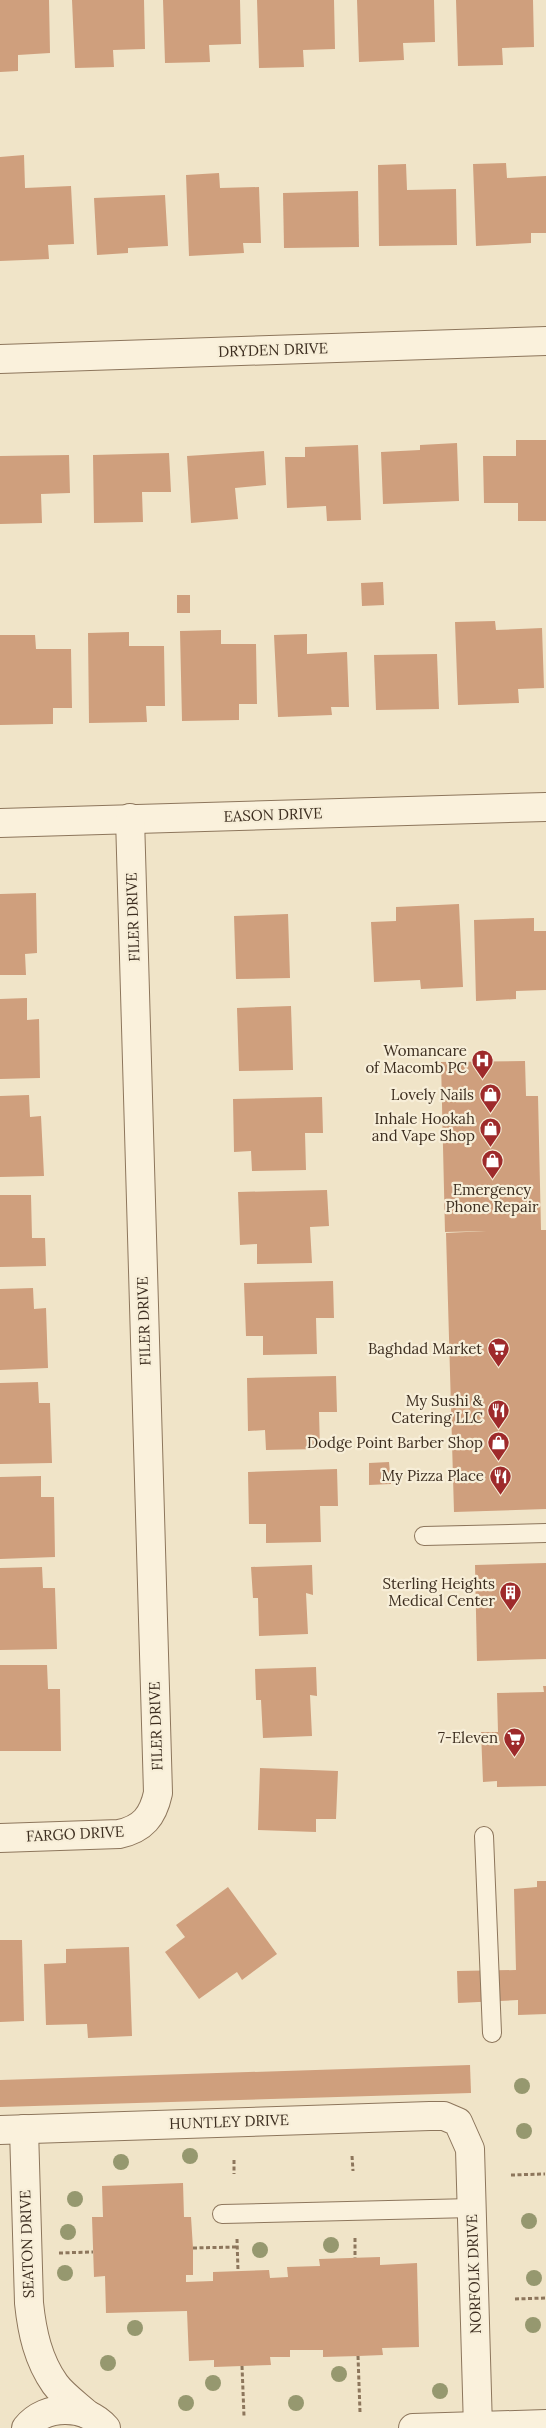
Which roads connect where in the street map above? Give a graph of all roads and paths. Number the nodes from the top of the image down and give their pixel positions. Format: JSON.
{"nodes":[{"id":1,"x":546,"y":341,"type":"edge"},
{"id":2,"x":0,"y":359,"type":"edge"},
{"id":3,"x":546,"y":807,"type":"edge"},
{"id":4,"x":130,"y":818,"type":"junction"},
{"id":5,"x":0,"y":823,"type":"edge"},
{"id":6,"x":546,"y":1533,"type":"edge"},
{"id":7,"x":424,"y":1536,"type":"dead end"},
{"id":8,"x":146,"y":1822,"type":"joint"},
{"id":9,"x":484,"y":1836,"type":"dead end"},
{"id":10,"x":0,"y":1838,"type":"edge"},
{"id":11,"x":492,"y":2033,"type":"dead end"},
{"id":12,"x":458,"y":2122,"type":"joint"},
{"id":13,"x":12,"y":2130,"type":"edge"},
{"id":14,"x":352,"y":2156,"type":"dead end"},
{"id":15,"x":234,"y":2160,"type":"dead end"},
{"id":16,"x":353,"y":2171,"type":"dead end"},
{"id":17,"x":234,"y":2174,"type":"dead end"},
{"id":18,"x":545,"y":2174,"type":"dead end"},
{"id":19,"x":511,"y":2175,"type":"dead end"},
{"id":20,"x":472,"y":2208,"type":"junction"},
{"id":21,"x":222,"y":2214,"type":"dead end"},
{"id":22,"x":354,"y":2230,"type":"dead end"},
{"id":23,"x":237,"y":2233,"type":"dead end"},
{"id":24,"x":237,"y":2247,"type":"junction"},
{"id":25,"x":192,"y":2248,"type":"dead end"},
{"id":26,"x":93,"y":2252,"type":"dead end"},
{"id":27,"x":50,"y":2253,"type":"dead end"},
{"id":28,"x":355,"y":2258,"type":"dead end"},
{"id":29,"x":238,"y":2271,"type":"dead end"},
{"id":30,"x":546,"y":2298,"type":"edge"},
{"id":31,"x":515,"y":2299,"type":"dead end"},
{"id":32,"x":358,"y":2356,"type":"dead end"},
{"id":33,"x":40,"y":2358,"type":"junction"},
{"id":34,"x":242,"y":2366,"type":"dead end"},
{"id":35,"x":360,"y":2412,"type":"dead end"},
{"id":36,"x":244,"y":2416,"type":"dead end"},
{"id":37,"x":102,"y":2424,"type":"edge"},
{"id":38,"x":546,"y":2424,"type":"edge"},
{"id":39,"x":27,"y":2427,"type":"edge"},
{"id":40,"x":478,"y":2427,"type":"edge"},
{"id":41,"x":414,"y":2428,"type":"edge"}],
"edges":[{"from":1,"to":2,"type":"street","name":"DRYDEN DRIVE"},
{"from":3,"to":4,"type":"street","name":"EASON DRIVE"},
{"from":4,"to":5,"type":"street","name":"EASON DRIVE"},
{"from":4,"to":8,"type":"street","name":"FILER DRIVE"},
{"from":6,"to":7,"type":"lane"},
{"from":8,"to":10,"type":"street","name":"FARGO DRIVE"},
{"from":9,"to":11,"type":"lane"},
{"from":12,"to":13,"type":"street","name":"HUNTLEY DRIVE"},
{"from":12,"to":20,"type":"street","name":"NORFOLK DRIVE"},
{"from":13,"to":33,"type":"street","name":"SEATON DRIVE"},
{"from":14,"to":16,"type":"path"},
{"from":15,"to":17,"type":"path"},
{"from":18,"to":19,"type":"path"},
{"from":20,"to":21,"type":"lane"},
{"from":20,"to":40,"type":"street","name":"NORFOLK DRIVE"},
{"from":22,"to":28,"type":"path"},
{"from":23,"to":24,"type":"path"},
{"from":24,"to":25,"type":"path"},
{"from":24,"to":29,"type":"path"},
{"from":26,"to":27,"type":"path"},
{"from":30,"to":31,"type":"path"},
{"from":32,"to":35,"type":"path"},
{"from":33,"to":37,"type":"street","name":"SEATON DRIVE"},
{"from":33,"to":39,"type":"street","name":"SEATON DRIVE"},
{"from":34,"to":36,"type":"path"},
{"from":37,"to":39,"type":"street"},
{"from":38,"to":40,"type":"street"},
{"from":40,"to":41,"type":"street"}]}
